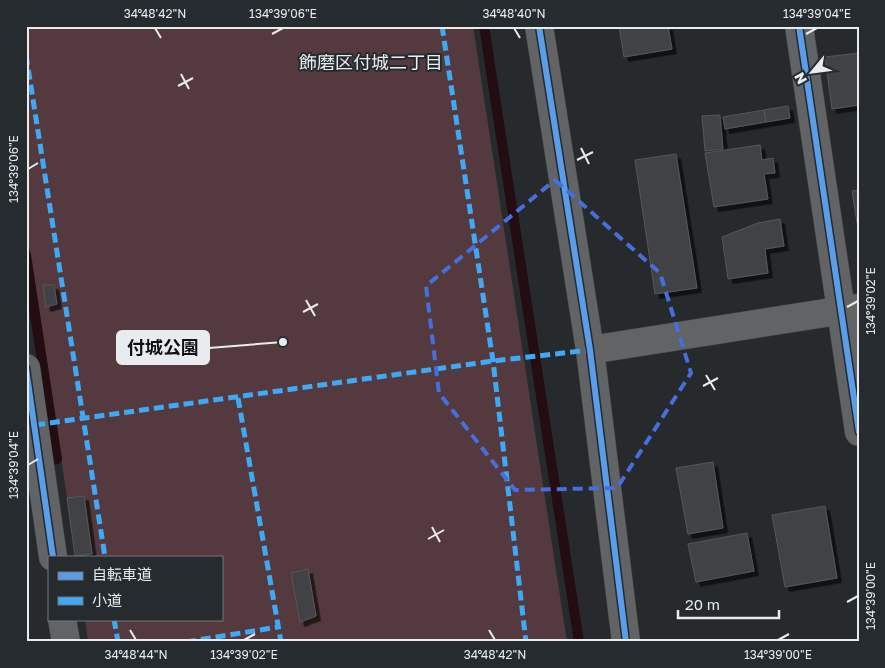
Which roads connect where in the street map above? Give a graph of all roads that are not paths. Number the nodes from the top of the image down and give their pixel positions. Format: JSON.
{"nodes":[{"id":1,"x":539,"y":26,"type":"edge"},
{"id":2,"x":799,"y":26,"type":"edge"},
{"id":3,"x":850,"y":309,"type":"edge"},
{"id":4,"x":590,"y":350,"type":"junction"},
{"id":5,"x":26,"y":368,"type":"edge"},
{"id":6,"x":859,"y":432,"type":"edge"},
{"id":7,"x":34,"y":481,"type":"edge"},
{"id":8,"x":53,"y":556,"type":"edge"},
{"id":9,"x":62,"y":620,"type":"edge"},
{"id":10,"x":66,"y":642,"type":"edge"},
{"id":11,"x":626,"y":642,"type":"edge"}],
"edges":[{"from":1,"to":4,"type":"street"},
{"from":2,"to":3,"type":"street"},
{"from":3,"to":4,"type":"street"},
{"from":3,"to":6,"type":"street"},
{"from":4,"to":11,"type":"street"},
{"from":5,"to":7,"type":"street"},
{"from":7,"to":8,"type":"street"},
{"from":9,"to":10,"type":"street"}]}
